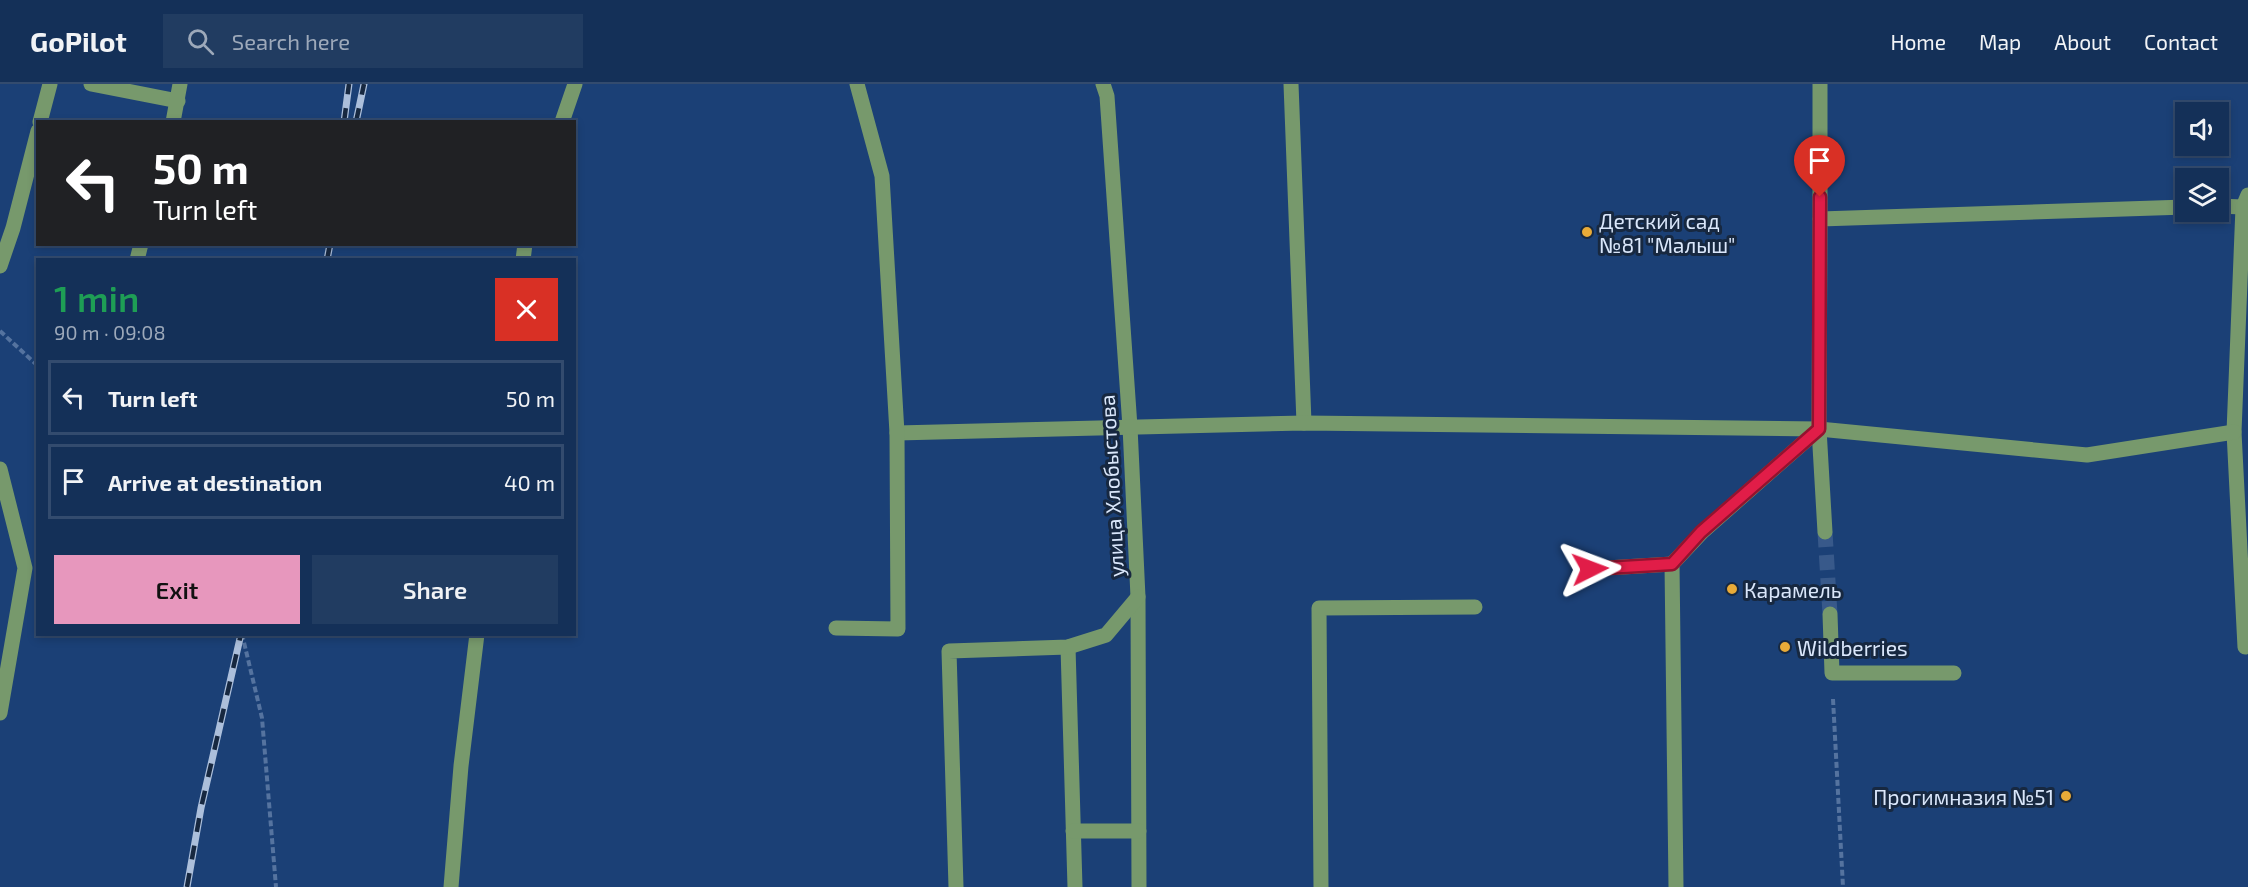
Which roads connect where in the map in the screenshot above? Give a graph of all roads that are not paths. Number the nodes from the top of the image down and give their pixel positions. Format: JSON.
{"nodes":[{"id":1,"x":50,"y":84,"type":"edge"},
{"id":2,"x":91,"y":84,"type":"edge"},
{"id":3,"x":180,"y":84,"type":"edge"},
{"id":4,"x":575,"y":84,"type":"edge"},
{"id":5,"x":857,"y":84,"type":"edge"},
{"id":6,"x":1103,"y":84,"type":"edge"},
{"id":7,"x":1291,"y":84,"type":"edge"},
{"id":8,"x":1820,"y":84,"type":"edge"},
{"id":9,"x":178,"y":101,"type":"junction"},
{"id":10,"x":41,"y":120,"type":"edge"},
{"id":11,"x":173,"y":120,"type":"edge"},
{"id":12,"x":563,"y":120,"type":"edge"},
{"id":13,"x":36,"y":140,"type":"edge"},
{"id":14,"x":2245,"y":201,"type":"edge"},
{"id":15,"x":2229,"y":205,"type":"edge"},
{"id":16,"x":2175,"y":207,"type":"edge"},
{"id":17,"x":1820,"y":219,"type":"junction"},
{"id":18,"x":0,"y":266,"type":"edge"},
{"id":19,"x":1304,"y":423,"type":"junction"},
{"id":20,"x":1130,"y":427,"type":"junction"},
{"id":21,"x":1819,"y":429,"type":"junction"},
{"id":22,"x":2234,"y":432,"type":"junction"},
{"id":23,"x":897,"y":434,"type":"junction"},
{"id":24,"x":0,"y":469,"type":"edge"},
{"id":25,"x":1825,"y":532,"type":"tunnel mouth"},
{"id":26,"x":1672,"y":564,"type":"junction"},
{"id":27,"x":1590,"y":569,"type":"dead end"},
{"id":28,"x":1138,"y":597,"type":"junction"},
{"id":29,"x":1475,"y":607,"type":"dead end"},
{"id":30,"x":1830,"y":614,"type":"tunnel mouth"},
{"id":31,"x":836,"y":628,"type":"dead end"},
{"id":32,"x":477,"y":636,"type":"edge"},
{"id":33,"x":1068,"y":647,"type":"junction"},
{"id":34,"x":2245,"y":647,"type":"dead end"},
{"id":35,"x":1954,"y":673,"type":"dead end"},
{"id":36,"x":0,"y":713,"type":"edge"},
{"id":37,"x":1073,"y":831,"type":"junction"},
{"id":38,"x":1139,"y":831,"type":"junction"},
{"id":39,"x":451,"y":887,"type":"edge"},
{"id":40,"x":956,"y":887,"type":"edge"},
{"id":41,"x":1075,"y":887,"type":"edge"},
{"id":42,"x":1139,"y":887,"type":"edge"},
{"id":43,"x":1321,"y":887,"type":"edge"},
{"id":44,"x":1676,"y":887,"type":"edge"}],
"edges":[{"from":1,"to":10,"type":"street"},
{"from":2,"to":9,"type":"street"},
{"from":3,"to":9,"type":"street"},
{"from":4,"to":12,"type":"street"},
{"from":5,"to":23,"type":"street"},
{"from":6,"to":20,"type":"street","name":"улица Хлобыстова"},
{"from":7,"to":19,"type":"street"},
{"from":8,"to":17,"type":"street"},
{"from":9,"to":11,"type":"street"},
{"from":13,"to":18,"type":"street"},
{"from":14,"to":15,"type":"street"},
{"from":14,"to":22,"type":"street"},
{"from":16,"to":17,"type":"street"},
{"from":17,"to":21,"type":"street"},
{"from":19,"to":20,"type":"street"},
{"from":19,"to":21,"type":"street"},
{"from":20,"to":23,"type":"street"},
{"from":20,"to":28,"type":"street","name":"улица Хлобыстова"},
{"from":21,"to":22,"type":"street"},
{"from":21,"to":25,"type":"street"},
{"from":21,"to":26,"type":"street"},
{"from":22,"to":34,"type":"street"},
{"from":23,"to":31,"type":"street"},
{"from":24,"to":36,"type":"street"},
{"from":26,"to":27,"type":"street"},
{"from":26,"to":44,"type":"street"},
{"from":28,"to":33,"type":"street"},
{"from":28,"to":38,"type":"street","name":"улица Хлобыстова"},
{"from":29,"to":43,"type":"street"},
{"from":30,"to":35,"type":"street"},
{"from":32,"to":39,"type":"street"},
{"from":33,"to":37,"type":"street"},
{"from":33,"to":40,"type":"street"},
{"from":37,"to":38,"type":"street"},
{"from":37,"to":41,"type":"street"},
{"from":38,"to":42,"type":"street","name":"улица Хлобыстова"}]}
